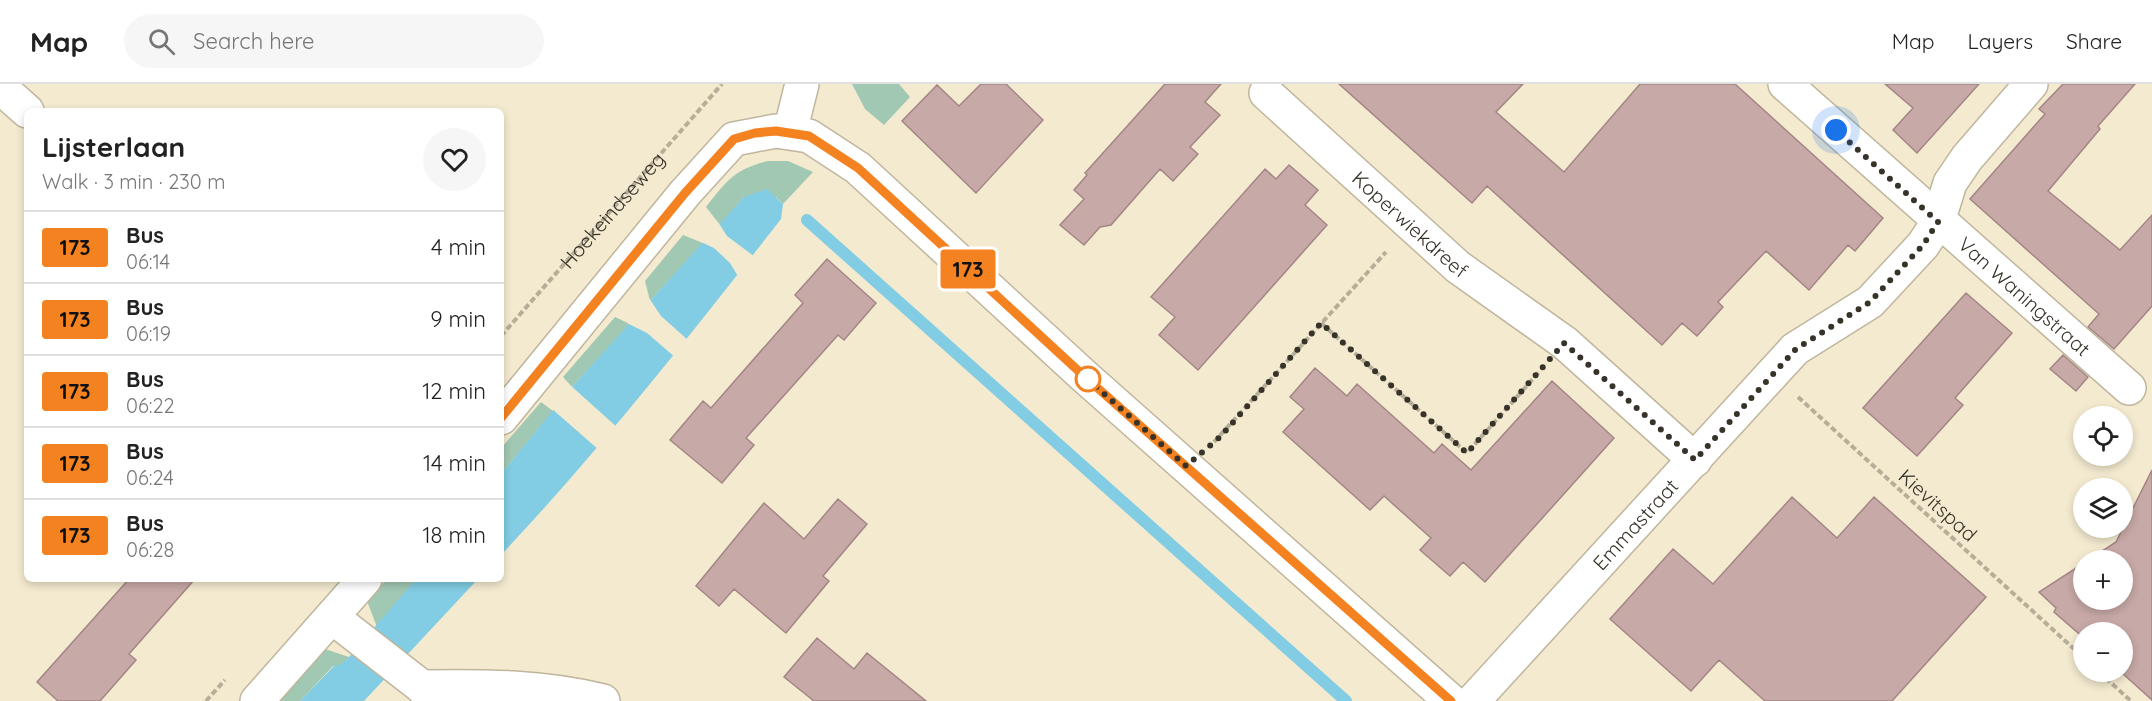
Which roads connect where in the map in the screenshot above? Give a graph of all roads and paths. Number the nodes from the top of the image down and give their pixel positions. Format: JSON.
{"nodes":[{"id":1,"x":722,"y":84,"type":"edge"},
{"id":2,"x":802,"y":84,"type":"edge"},
{"id":3,"x":1785,"y":84,"type":"edge"},
{"id":4,"x":2031,"y":84,"type":"edge"},
{"id":5,"x":0,"y":87,"type":"edge"},
{"id":6,"x":1266,"y":93,"type":"dead end"},
{"id":7,"x":24,"y":108,"type":"edge"},
{"id":8,"x":790,"y":132,"type":"junction"},
{"id":9,"x":1938,"y":222,"type":"junction"},
{"id":10,"x":1369,"y":270,"type":"dead end"},
{"id":11,"x":1321,"y":323,"type":"junction"},
{"id":12,"x":504,"y":333,"type":"edge"},
{"id":13,"x":1564,"y":343,"type":"junction"},
{"id":14,"x":1773,"y":374,"type":"junction"},
{"id":15,"x":2129,"y":388,"type":"dead end"},
{"id":16,"x":504,"y":414,"type":"edge"},
{"id":17,"x":1695,"y":460,"type":"junction"},
{"id":18,"x":1186,"y":466,"type":"junction"},
{"id":19,"x":364,"y":582,"type":"edge"},
{"id":20,"x":343,"y":626,"type":"junction"},
{"id":21,"x":2073,"y":648,"type":"edge"},
{"id":22,"x":2110,"y":682,"type":"edge"},
{"id":23,"x":419,"y":687,"type":"edge"},
{"id":24,"x":257,"y":701,"type":"edge"},
{"id":25,"x":603,"y":701,"type":"edge"},
{"id":26,"x":1451,"y":701,"type":"edge"},
{"id":27,"x":1473,"y":701,"type":"edge"},
{"id":28,"x":2131,"y":701,"type":"edge"}],
"edges":[{"from":1,"to":12,"type":"path","name":"Hoekeindseweg"},
{"from":2,"to":8,"type":"street"},
{"from":3,"to":9,"type":"street","name":"Van Waningstraat"},
{"from":4,"to":9,"type":"street","name":"Emmastraat"},
{"from":5,"to":7,"type":"street"},
{"from":6,"to":13,"type":"street","name":"Koperwiekdreef"},
{"from":8,"to":16,"type":"street"},
{"from":8,"to":18,"type":"street"},
{"from":9,"to":14,"type":"street","name":"Emmastraat"},
{"from":9,"to":15,"type":"street","name":"Van Waningstraat"},
{"from":10,"to":11,"type":"path"},
{"from":11,"to":13,"type":"path"},
{"from":11,"to":18,"type":"path"},
{"from":13,"to":17,"type":"street","name":"Koperwiekdreef"},
{"from":14,"to":17,"type":"street","name":"Emmastraat"},
{"from":14,"to":21,"type":"path","name":"Kievitspad"},
{"from":17,"to":27,"type":"street","name":"Emmastraat"},
{"from":18,"to":26,"type":"street"},
{"from":19,"to":20,"type":"street"},
{"from":20,"to":23,"type":"street"},
{"from":20,"to":24,"type":"street"},
{"from":22,"to":28,"type":"path"},
{"from":23,"to":25,"type":"street"}]}
